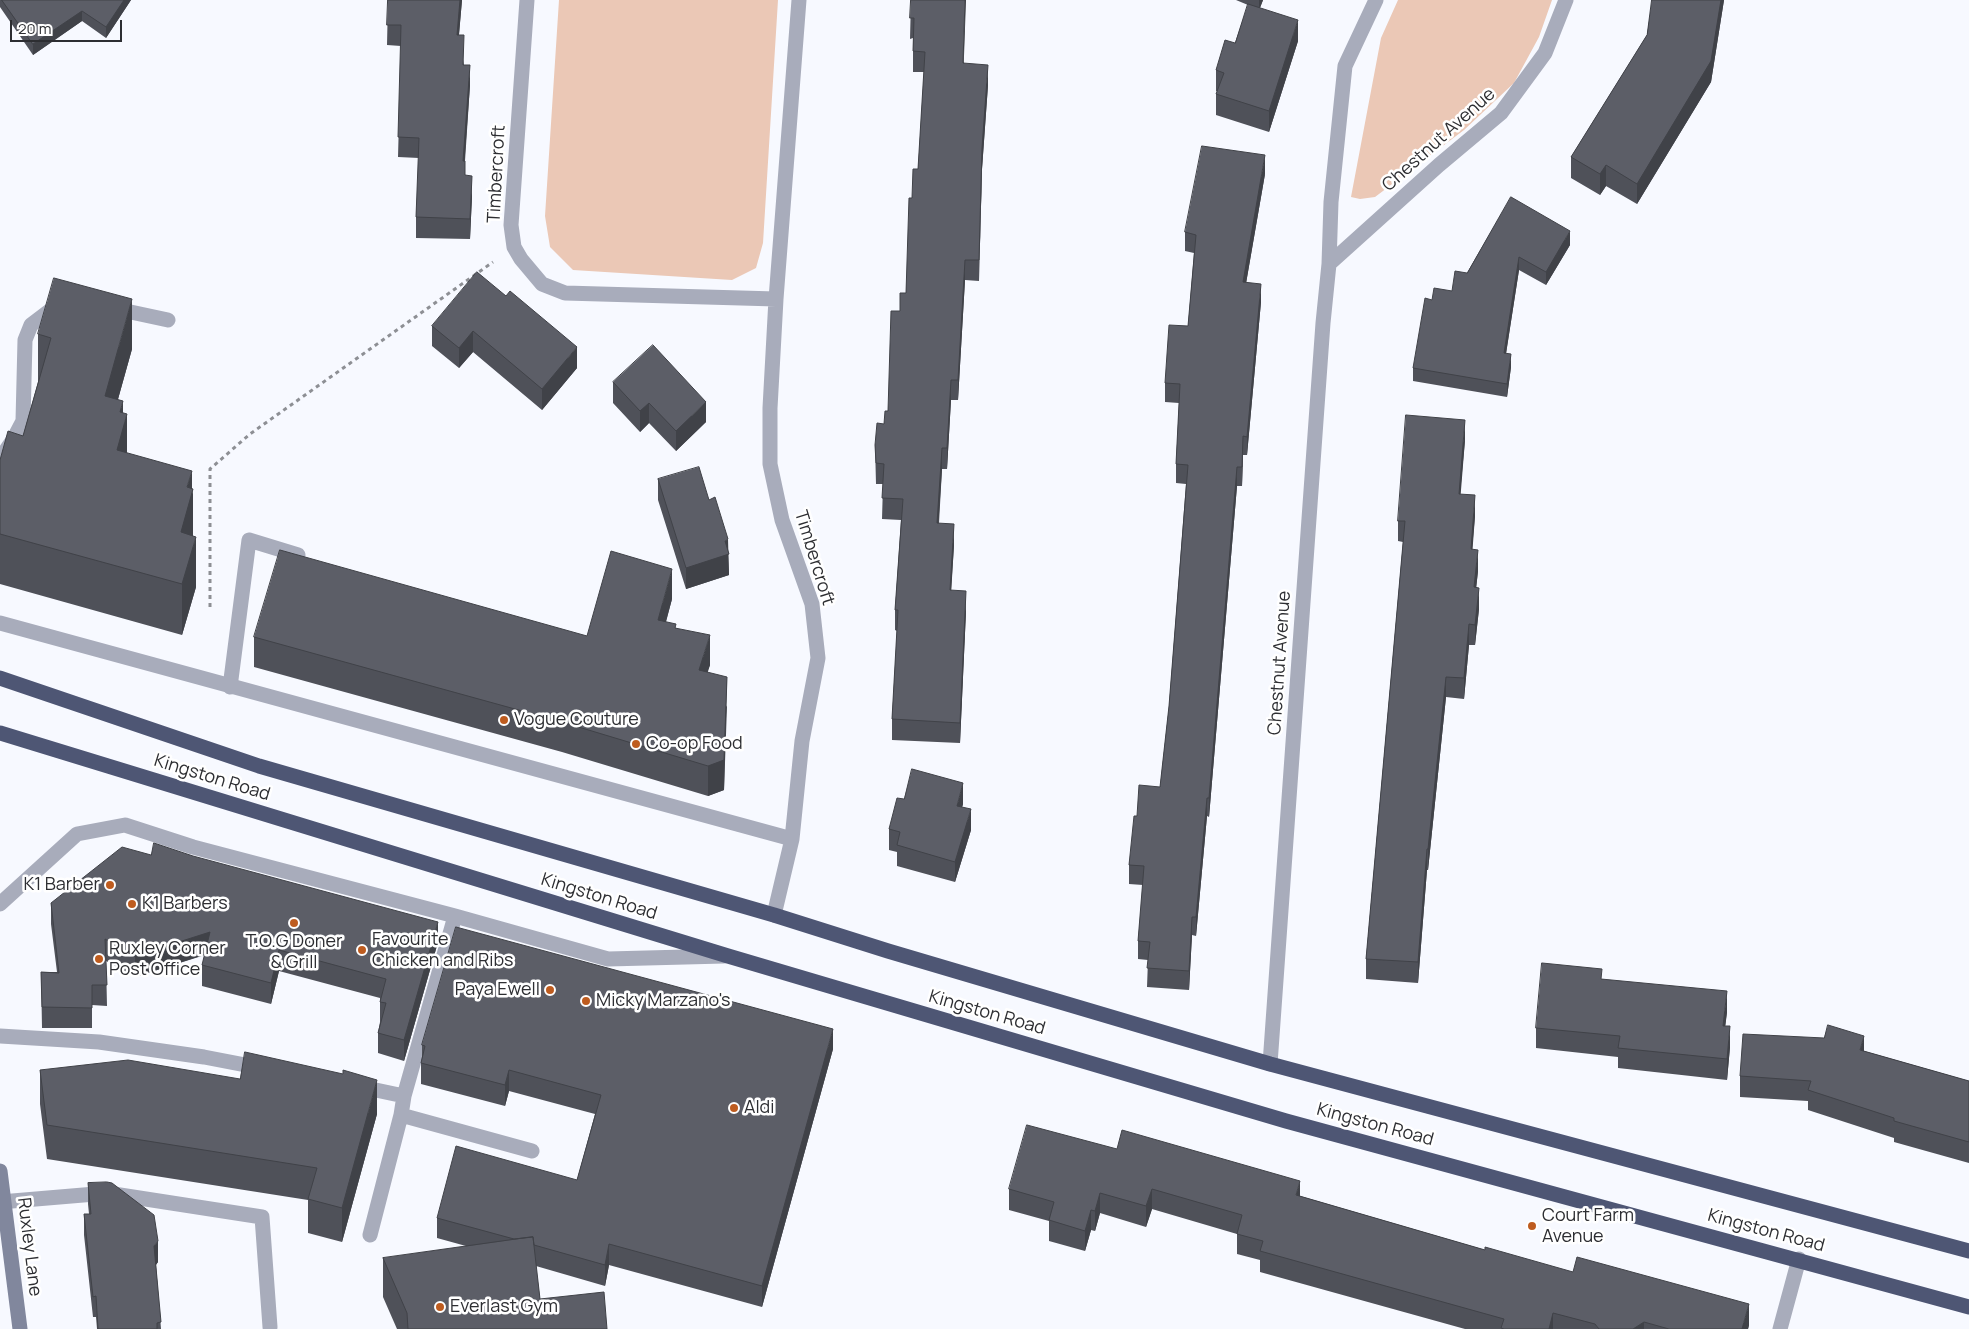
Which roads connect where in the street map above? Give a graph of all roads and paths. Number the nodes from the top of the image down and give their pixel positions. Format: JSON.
{"nodes":[{"id":1,"x":527,"y":0,"type":"edge"},
{"id":2,"x":800,"y":0,"type":"edge"},
{"id":3,"x":1376,"y":0,"type":"edge"},
{"id":4,"x":1566,"y":0,"type":"edge"},
{"id":5,"x":514,"y":247,"type":"junction"},
{"id":6,"x":1329,"y":264,"type":"junction"},
{"id":7,"x":776,"y":299,"type":"junction"},
{"id":8,"x":77,"y":301,"type":"edge"},
{"id":9,"x":96,"y":305,"type":"edge"},
{"id":10,"x":168,"y":320,"type":"dead end"},
{"id":11,"x":0,"y":459,"type":"edge"},
{"id":12,"x":315,"y":560,"type":"edge"},
{"id":13,"x":210,"y":613,"type":"dead end"},
{"id":14,"x":0,"y":623,"type":"edge"},
{"id":15,"x":0,"y":678,"type":"edge"},
{"id":16,"x":230,"y":687,"type":"junction"},
{"id":17,"x":0,"y":733,"type":"edge"},
{"id":18,"x":792,"y":840,"type":"junction"},
{"id":19,"x":0,"y":904,"type":"edge"},
{"id":20,"x":774,"y":915,"type":"junction"},
{"id":21,"x":455,"y":916,"type":"junction"},
{"id":22,"x":728,"y":956,"type":"junction"},
{"id":23,"x":0,"y":1036,"type":"edge"},
{"id":24,"x":1270,"y":1064,"type":"junction"},
{"id":25,"x":271,"y":1070,"type":"edge"},
{"id":26,"x":347,"y":1084,"type":"edge"},
{"id":27,"x":404,"y":1096,"type":"junction"},
{"id":28,"x":401,"y":1115,"type":"junction"},
{"id":29,"x":532,"y":1151,"type":"dead end"},
{"id":30,"x":0,"y":1171,"type":"edge"},
{"id":31,"x":2,"y":1202,"type":"edge"},
{"id":32,"x":370,"y":1235,"type":"dead end"},
{"id":33,"x":1969,"y":1251,"type":"edge"},
{"id":34,"x":1799,"y":1259,"type":"junction"},
{"id":35,"x":1969,"y":1307,"type":"edge"},
{"id":36,"x":270,"y":1327,"type":"dead end"},
{"id":37,"x":20,"y":1329,"type":"edge"},
{"id":38,"x":1780,"y":1329,"type":"edge"}],
"edges":[{"from":1,"to":5,"type":"street","name":"Timbercroft"},
{"from":2,"to":7,"type":"street","name":"Timbercroft"},
{"from":3,"to":6,"type":"street","name":"Chestnut Avenue"},
{"from":4,"to":6,"type":"street","name":"Chestnut Avenue"},
{"from":5,"to":7,"type":"street","name":"Timbercroft"},
{"from":5,"to":13,"type":"path"},
{"from":6,"to":24,"type":"street","name":"Chestnut Avenue"},
{"from":7,"to":18,"type":"street","name":"Timbercroft"},
{"from":8,"to":11,"type":"street"},
{"from":9,"to":10,"type":"street"},
{"from":12,"to":16,"type":"street"},
{"from":14,"to":16,"type":"street"},
{"from":15,"to":20,"type":"highway","name":"Kingston Road"},
{"from":16,"to":18,"type":"street"},
{"from":17,"to":22,"type":"highway","name":"Kingston Road"},
{"from":18,"to":20,"type":"street","name":"Timbercroft"},
{"from":19,"to":21,"type":"street"},
{"from":20,"to":24,"type":"highway","name":"Kingston Road"},
{"from":21,"to":22,"type":"street"},
{"from":21,"to":27,"type":"street"},
{"from":22,"to":34,"type":"highway","name":"Kingston Road"},
{"from":23,"to":25,"type":"street"},
{"from":24,"to":33,"type":"highway","name":"Kingston Road"},
{"from":26,"to":27,"type":"street"},
{"from":27,"to":28,"type":"street"},
{"from":28,"to":29,"type":"street"},
{"from":28,"to":32,"type":"street"},
{"from":30,"to":31,"type":"main road","name":"Ruxley Lane"},
{"from":31,"to":36,"type":"street"},
{"from":31,"to":37,"type":"main road","name":"Ruxley Lane"},
{"from":34,"to":35,"type":"highway","name":"Kingston Road"},
{"from":34,"to":38,"type":"street"}]}
